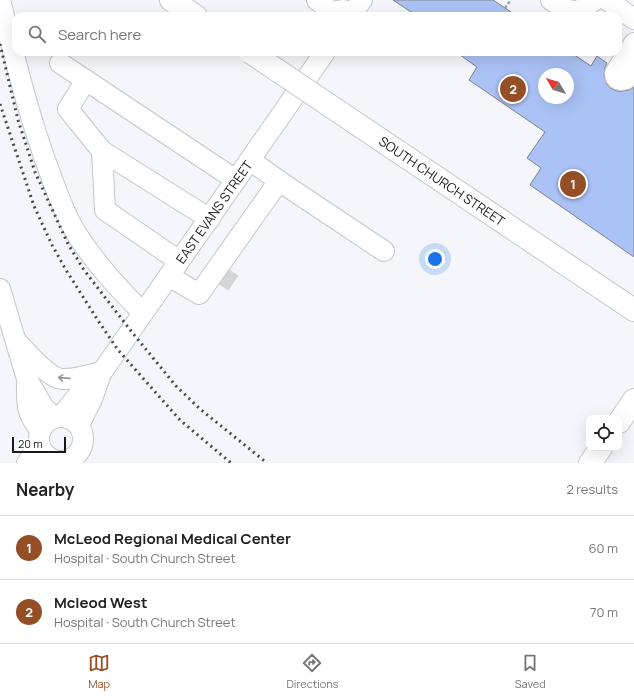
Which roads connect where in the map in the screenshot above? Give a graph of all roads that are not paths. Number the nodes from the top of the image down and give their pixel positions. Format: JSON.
{"nodes":[{"id":1,"x":0,"y":0,"type":"edge"},
{"id":2,"x":171,"y":0,"type":"edge"},
{"id":3,"x":317,"y":0,"type":"edge"},
{"id":4,"x":362,"y":0,"type":"edge"},
{"id":5,"x":551,"y":0,"type":"edge"},
{"id":6,"x":595,"y":0,"type":"edge"},
{"id":7,"x":607,"y":0,"type":"edge"},
{"id":8,"x":346,"y":11,"type":"edge"},
{"id":9,"x":190,"y":12,"type":"edge"},
{"id":10,"x":572,"y":12,"type":"edge"},
{"id":11,"x":579,"y":12,"type":"edge"},
{"id":12,"x":634,"y":19,"type":"edge"},
{"id":13,"x":12,"y":47,"type":"edge"},
{"id":14,"x":14,"y":56,"type":"edge"},
{"id":15,"x":256,"y":56,"type":"edge"},
{"id":16,"x":322,"y":56,"type":"edge"},
{"id":17,"x":60,"y":63,"type":"dead end"},
{"id":18,"x":86,"y":80,"type":"junction"},
{"id":19,"x":102,"y":151,"type":"junction"},
{"id":20,"x":250,"y":160,"type":"junction"},
{"id":21,"x":236,"y":180,"type":"junction"},
{"id":22,"x":279,"y":181,"type":"junction"},
{"id":23,"x":210,"y":218,"type":"junction"},
{"id":24,"x":384,"y":251,"type":"dead end"},
{"id":25,"x":174,"y":269,"type":"junction"},
{"id":26,"x":0,"y":289,"type":"edge"},
{"id":27,"x":634,"y":310,"type":"edge"},
{"id":28,"x":143,"y":314,"type":"junction"},
{"id":29,"x":17,"y":341,"type":"junction"},
{"id":30,"x":102,"y":372,"type":"junction"},
{"id":31,"x":634,"y":400,"type":"edge"},
{"id":32,"x":622,"y":418,"type":"edge"},
{"id":33,"x":79,"y":425,"type":"junction"},
{"id":34,"x":48,"y":427,"type":"junction"},
{"id":35,"x":599,"y":451,"type":"edge"},
{"id":36,"x":85,"y":455,"type":"edge"},
{"id":37,"x":57,"y":462,"type":"edge"},
{"id":38,"x":27,"y":463,"type":"edge"},
{"id":39,"x":590,"y":463,"type":"edge"}],
"edges":[{"from":1,"to":13,"type":"street"},
{"from":2,"to":9,"type":"main road"},
{"from":3,"to":8,"type":"street"},
{"from":4,"to":8,"type":"street"},
{"from":5,"to":10,"type":"street"},
{"from":6,"to":11,"type":"street"},
{"from":7,"to":12,"type":"street"},
{"from":14,"to":28,"type":"street"},
{"from":15,"to":27,"type":"main road","name":"SOUTH CHURCH STREET","bridge":true},
{"from":16,"to":20,"type":"street","name":"EAST EVANS STREET"},
{"from":17,"to":18,"type":"street"},
{"from":18,"to":19,"type":"street"},
{"from":18,"to":21,"type":"street"},
{"from":19,"to":23,"type":"street"},
{"from":19,"to":25,"type":"street"},
{"from":20,"to":21,"type":"street","name":"EAST EVANS STREET"},
{"from":20,"to":22,"type":"street"},
{"from":21,"to":23,"type":"street","name":"EAST EVANS STREET"},
{"from":22,"to":24,"type":"street"},
{"from":22,"to":25,"type":"street"},
{"from":23,"to":25,"type":"street","name":"EAST EVANS STREET"},
{"from":25,"to":28,"type":"street","name":"EAST EVANS STREET"},
{"from":26,"to":29,"type":"street"},
{"from":28,"to":30,"type":"street","name":"EAST EVANS STREET"},
{"from":30,"to":29,"type":"street","one_way":true},
{"from":29,"to":34,"type":"street"},
{"from":30,"to":33,"type":"street","name":"EAST EVANS STREET"},
{"from":30,"to":34,"type":"street","name":"EAST EVANS STREET"},
{"from":31,"to":32,"type":"main road"},
{"from":33,"to":34,"type":"street"},
{"from":33,"to":36,"type":"street"},
{"from":34,"to":37,"type":"street"},
{"from":34,"to":38,"type":"street","name":"EAST EVANS STREET"},
{"from":35,"to":39,"type":"main road"},
{"from":36,"to":37,"type":"street"}]}
